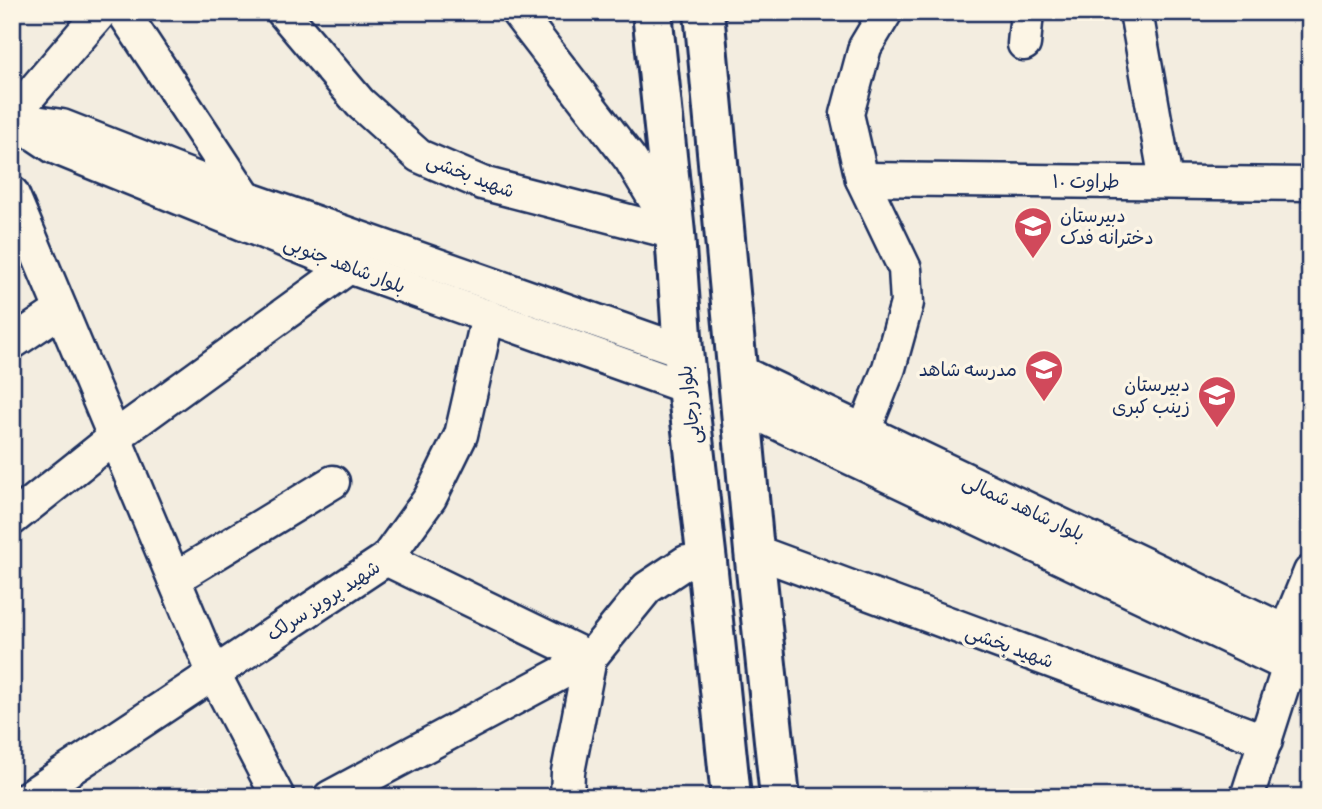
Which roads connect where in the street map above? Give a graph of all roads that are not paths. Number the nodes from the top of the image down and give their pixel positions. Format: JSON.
{"nodes":[{"id":1,"x":101,"y":12,"type":"edge"},
{"id":2,"x":122,"y":12,"type":"edge"},
{"id":3,"x":283,"y":12,"type":"edge"},
{"id":4,"x":517,"y":12,"type":"edge"},
{"id":5,"x":652,"y":12,"type":"edge"},
{"id":6,"x":704,"y":12,"type":"edge"},
{"id":7,"x":886,"y":12,"type":"edge"},
{"id":8,"x":1027,"y":12,"type":"edge"},
{"id":9,"x":1136,"y":12,"type":"edge"},
{"id":10,"x":1024,"y":44,"type":"dead end"},
{"id":11,"x":12,"y":118,"type":"edge"},
{"id":12,"x":862,"y":179,"type":"junction"},
{"id":13,"x":1166,"y":181,"type":"junction"},
{"id":14,"x":1310,"y":184,"type":"edge"},
{"id":15,"x":12,"y":193,"type":"edge"},
{"id":16,"x":246,"y":198,"type":"junction"},
{"id":17,"x":675,"y":233,"type":"junction"},
{"id":18,"x":349,"y":267,"type":"junction"},
{"id":19,"x":61,"y":310,"type":"junction"},
{"id":20,"x":488,"y":316,"type":"junction"},
{"id":21,"x":12,"y":343,"type":"edge"},
{"id":22,"x":684,"y":369,"type":"junction"},
{"id":23,"x":740,"y":389,"type":"junction"},
{"id":24,"x":864,"y":431,"type":"junction"},
{"id":25,"x":115,"y":437,"type":"junction"},
{"id":26,"x":333,"y":482,"type":"dead end"},
{"id":27,"x":12,"y":519,"type":"edge"},
{"id":28,"x":754,"y":551,"type":"junction"},
{"id":29,"x":386,"y":559,"type":"junction"},
{"id":30,"x":707,"y":562,"type":"junction"},
{"id":31,"x":1310,"y":572,"type":"edge"},
{"id":32,"x":174,"y":579,"type":"junction"},
{"id":33,"x":1298,"y":637,"type":"edge"},
{"id":34,"x":590,"y":658,"type":"junction"},
{"id":35,"x":1299,"y":671,"type":"edge"},
{"id":36,"x":213,"y":672,"type":"junction"},
{"id":37,"x":1266,"y":741,"type":"junction"},
{"id":38,"x":28,"y":797,"type":"edge"},
{"id":39,"x":278,"y":797,"type":"edge"},
{"id":40,"x":330,"y":797,"type":"edge"},
{"id":41,"x":566,"y":797,"type":"edge"},
{"id":42,"x":731,"y":797,"type":"edge"},
{"id":43,"x":780,"y":797,"type":"edge"},
{"id":44,"x":1247,"y":797,"type":"edge"}],
"edges":[{"from":1,"to":11,"type":"street"},
{"from":2,"to":16,"type":"street"},
{"from":3,"to":17,"type":"street","name":"شهید بخشی"},
{"from":4,"to":17,"type":"street"},
{"from":5,"to":17,"type":"main road","name":"بلوار رجایی"},
{"from":6,"to":23,"type":"main road"},
{"from":7,"to":12,"type":"street"},
{"from":8,"to":10,"type":"street"},
{"from":9,"to":13,"type":"street"},
{"from":11,"to":16,"type":"street","name":"بلوار شاهد جنوبی"},
{"from":11,"to":18,"type":"street","name":"بلوار شاهد جنوبی"},
{"from":12,"to":13,"type":"street","name":"طراوت ۱۰"},
{"from":12,"to":24,"type":"street"},
{"from":13,"to":14,"type":"street","name":"طراوت ۱۰"},
{"from":15,"to":19,"type":"street"},
{"from":16,"to":22,"type":"street","name":"بلوار شاهد جنوبی"},
{"from":17,"to":22,"type":"main road","name":"بلوار رجایی"},
{"from":18,"to":20,"type":"street","name":"بلوار شاهد جنوبی"},
{"from":18,"to":25,"type":"street"},
{"from":19,"to":21,"type":"street"},
{"from":19,"to":25,"type":"street"},
{"from":20,"to":22,"type":"street","name":"بلوار شاهد جنوبی"},
{"from":20,"to":29,"type":"street","name":"شهید پرویز سرلک"},
{"from":22,"to":23,"type":"main road"},
{"from":22,"to":30,"type":"main road","name":"بلوار رجایی"},
{"from":23,"to":24,"type":"street","name":"بلوار شاهد شمالی"},
{"from":23,"to":28,"type":"main road"},
{"from":23,"to":35,"type":"street","name":"بلوار شاهد شمالی"},
{"from":24,"to":33,"type":"street","name":"بلوار شاهد شمالی"},
{"from":25,"to":27,"type":"street"},
{"from":25,"to":32,"type":"street"},
{"from":26,"to":32,"type":"street"},
{"from":28,"to":37,"type":"street","name":"شهید بخشی"},
{"from":28,"to":43,"type":"main road"},
{"from":29,"to":34,"type":"street"},
{"from":29,"to":36,"type":"street","name":"شهید پرویز سرلک"},
{"from":30,"to":34,"type":"street"},
{"from":30,"to":42,"type":"main road","name":"بلوار رجایی"},
{"from":31,"to":33,"type":"street"},
{"from":32,"to":36,"type":"street"},
{"from":34,"to":40,"type":"street"},
{"from":34,"to":41,"type":"street"},
{"from":35,"to":37,"type":"street"},
{"from":36,"to":38,"type":"street","name":"شهید پرویز سرلک"},
{"from":36,"to":39,"type":"street"},
{"from":37,"to":44,"type":"street"}]}
